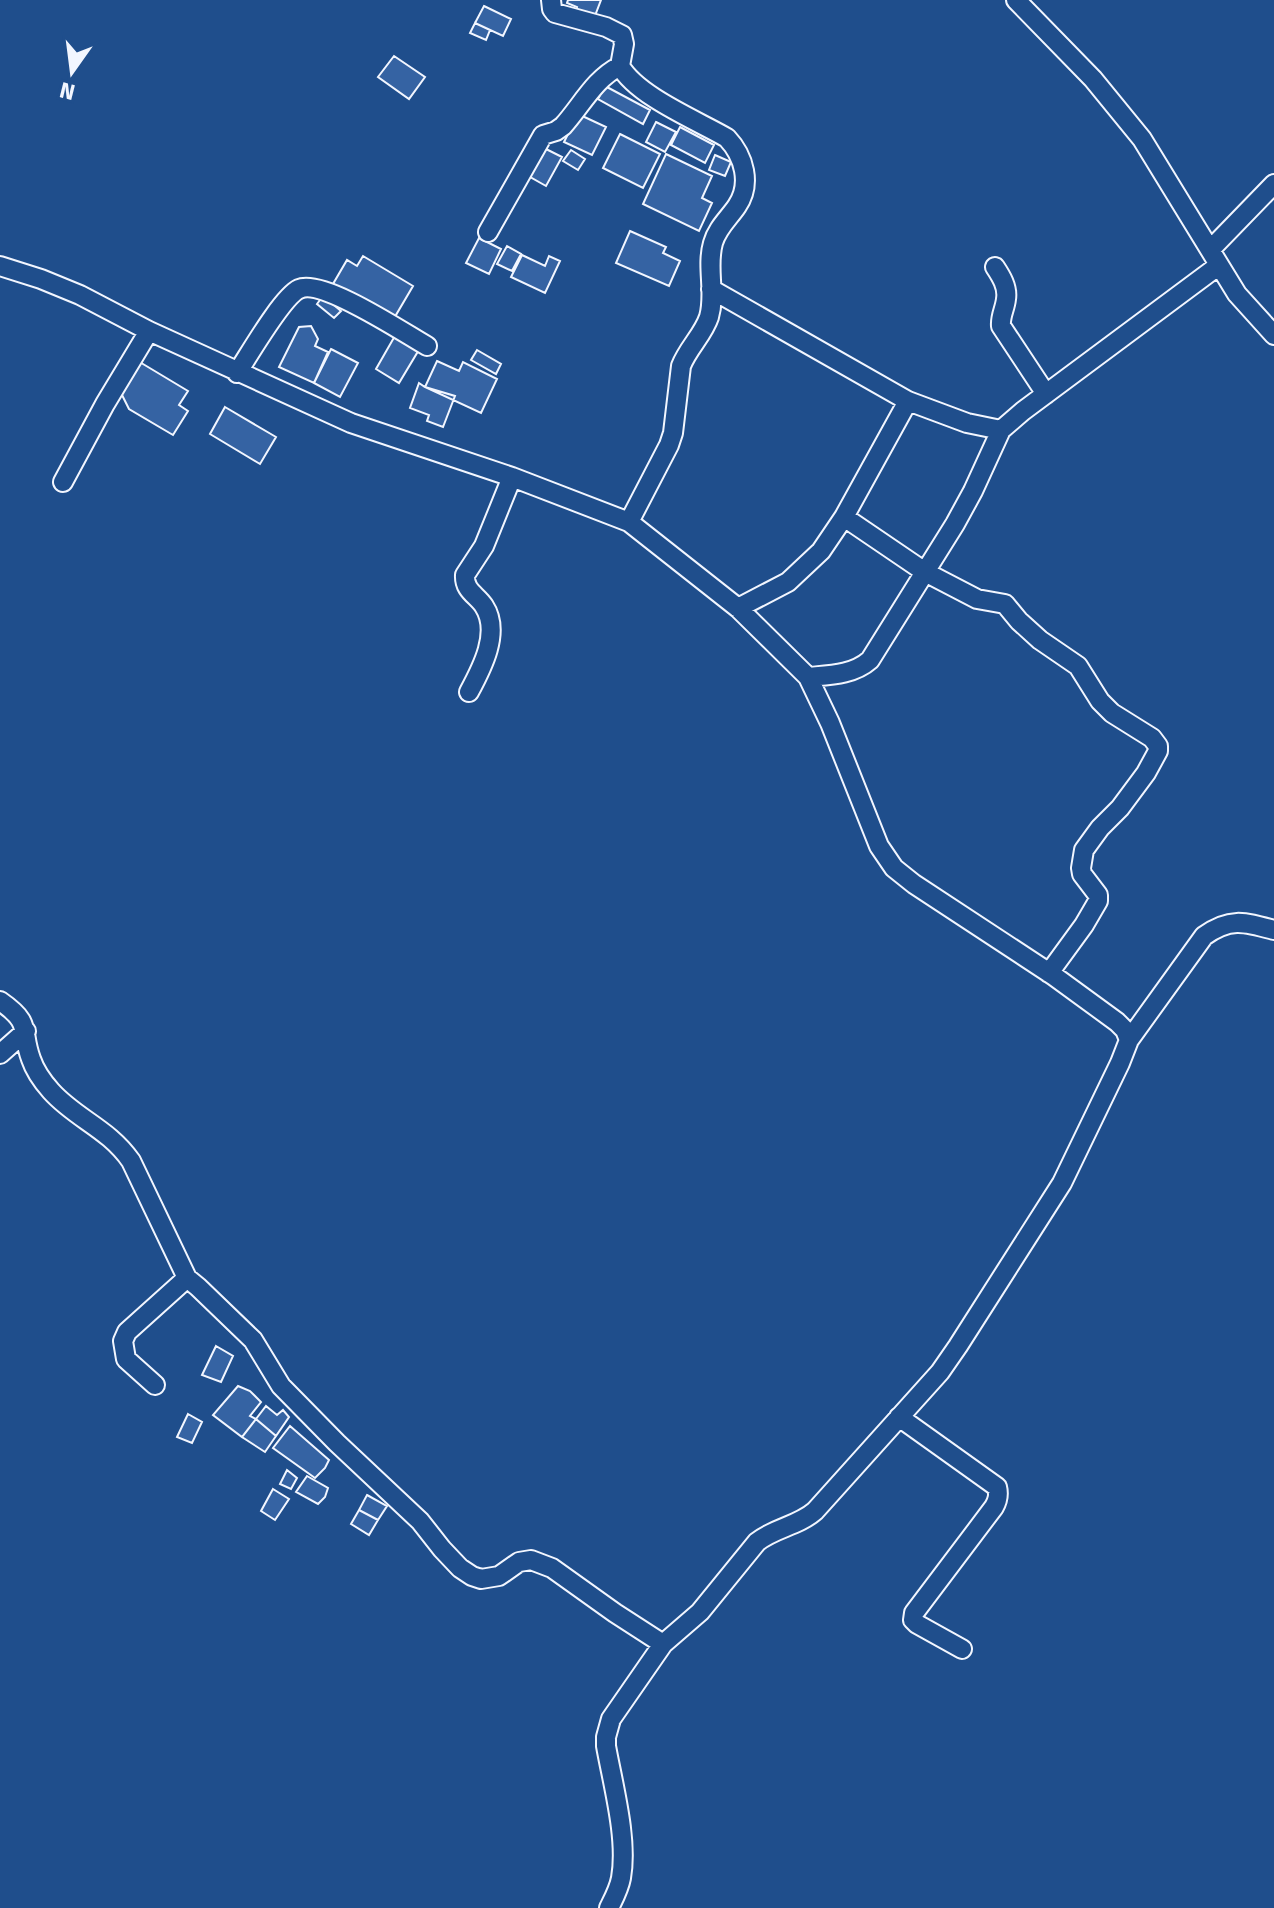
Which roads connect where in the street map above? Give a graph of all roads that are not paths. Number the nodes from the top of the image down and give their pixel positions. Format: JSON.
{"nodes":[{"id":1,"x":551,"y":0,"type":"edge"},
{"id":2,"x":1016,"y":0,"type":"edge"},
{"id":3,"x":620,"y":66,"type":"junction"},
{"id":4,"x":1274,"y":184,"type":"edge"},
{"id":5,"x":488,"y":232,"type":"dead end"},
{"id":6,"x":1214,"y":258,"type":"junction"},
{"id":7,"x":0,"y":266,"type":"edge"},
{"id":8,"x":995,"y":267,"type":"dead end"},
{"id":9,"x":711,"y":289,"type":"junction"},
{"id":10,"x":149,"y":331,"type":"junction"},
{"id":11,"x":1274,"y":335,"type":"edge"},
{"id":12,"x":427,"y":346,"type":"dead end"},
{"id":13,"x":237,"y":373,"type":"junction"},
{"id":14,"x":1046,"y":394,"type":"junction"},
{"id":15,"x":908,"y":401,"type":"junction"},
{"id":16,"x":1001,"y":430,"type":"junction"},
{"id":17,"x":512,"y":477,"type":"junction"},
{"id":18,"x":63,"y":482,"type":"dead end"},
{"id":19,"x":844,"y":517,"type":"junction"},
{"id":20,"x":629,"y":522,"type":"junction"},
{"id":21,"x":925,"y":572,"type":"junction"},
{"id":22,"x":738,"y":608,"type":"junction"},
{"id":23,"x":808,"y":677,"type":"junction"},
{"id":24,"x":469,"y":692,"type":"dead end"},
{"id":25,"x":1274,"y":930,"type":"edge"},
{"id":26,"x":1049,"y":973,"type":"junction"},
{"id":27,"x":0,"y":1001,"type":"edge"},
{"id":28,"x":26,"y":1031,"type":"junction"},
{"id":29,"x":1129,"y":1040,"type":"junction"},
{"id":30,"x":0,"y":1054,"type":"edge"},
{"id":31,"x":187,"y":1278,"type":"junction"},
{"id":32,"x":155,"y":1385,"type":"dead end"},
{"id":33,"x":899,"y":1417,"type":"junction"},
{"id":34,"x":663,"y":1644,"type":"junction"},
{"id":35,"x":962,"y":1649,"type":"dead end"},
{"id":36,"x":609,"y":1908,"type":"edge"}],
"edges":[{"from":1,"to":3,"type":"street"},
{"from":2,"to":6,"type":"street"},
{"from":3,"to":5,"type":"street"},
{"from":3,"to":9,"type":"street"},
{"from":4,"to":6,"type":"street"},
{"from":6,"to":11,"type":"street"},
{"from":6,"to":14,"type":"street"},
{"from":7,"to":10,"type":"street"},
{"from":8,"to":14,"type":"street"},
{"from":9,"to":15,"type":"street"},
{"from":9,"to":20,"type":"street"},
{"from":10,"to":13,"type":"street"},
{"from":10,"to":18,"type":"street"},
{"from":12,"to":13,"type":"street"},
{"from":13,"to":17,"type":"street"},
{"from":14,"to":16,"type":"street"},
{"from":15,"to":16,"type":"street"},
{"from":15,"to":19,"type":"street"},
{"from":16,"to":21,"type":"street"},
{"from":17,"to":20,"type":"street"},
{"from":17,"to":24,"type":"street"},
{"from":19,"to":21,"type":"street"},
{"from":19,"to":22,"type":"street"},
{"from":20,"to":22,"type":"street"},
{"from":21,"to":23,"type":"street"},
{"from":21,"to":26,"type":"street"},
{"from":22,"to":23,"type":"street"},
{"from":23,"to":26,"type":"street"},
{"from":25,"to":29,"type":"street"},
{"from":26,"to":29,"type":"street"},
{"from":27,"to":28,"type":"street"},
{"from":28,"to":30,"type":"street"},
{"from":28,"to":31,"type":"street"},
{"from":29,"to":33,"type":"street"},
{"from":31,"to":32,"type":"street"},
{"from":31,"to":34,"type":"street"},
{"from":33,"to":34,"type":"street"},
{"from":33,"to":35,"type":"street"},
{"from":34,"to":36,"type":"street"}]}
